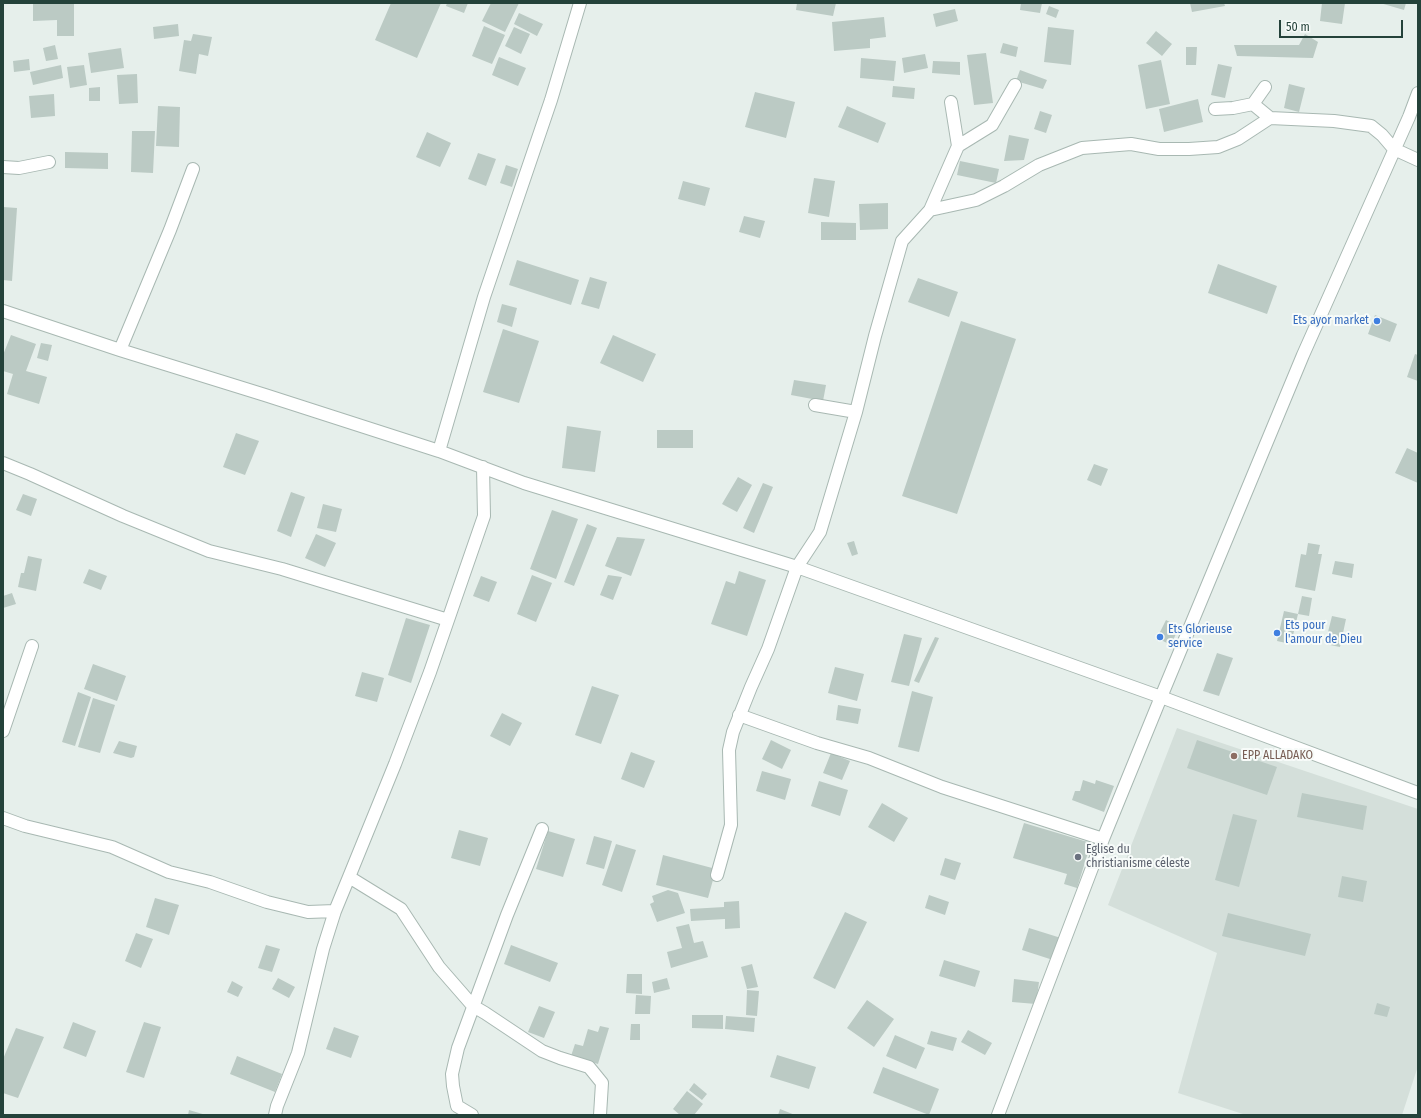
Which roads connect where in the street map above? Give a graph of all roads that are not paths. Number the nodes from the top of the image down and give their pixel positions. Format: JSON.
{"nodes":[{"id":1,"x":580,"y":3,"type":"edge"},
{"id":2,"x":1014,"y":85,"type":"dead end"},
{"id":3,"x":1265,"y":87,"type":"dead end"},
{"id":4,"x":1418,"y":93,"type":"edge"},
{"id":5,"x":951,"y":102,"type":"dead end"},
{"id":6,"x":1253,"y":104,"type":"junction"},
{"id":7,"x":1215,"y":109,"type":"dead end"},
{"id":8,"x":1270,"y":118,"type":"junction"},
{"id":9,"x":958,"y":146,"type":"junction"},
{"id":10,"x":1394,"y":149,"type":"junction"},
{"id":11,"x":1418,"y":160,"type":"edge"},
{"id":12,"x":49,"y":162,"type":"dead end"},
{"id":13,"x":3,"y":167,"type":"edge"},
{"id":14,"x":193,"y":168,"type":"dead end"},
{"id":15,"x":930,"y":210,"type":"junction"},
{"id":16,"x":3,"y":311,"type":"edge"},
{"id":17,"x":120,"y":350,"type":"junction"},
{"id":18,"x":815,"y":405,"type":"dead end"},
{"id":19,"x":856,"y":412,"type":"junction"},
{"id":20,"x":439,"y":451,"type":"junction"},
{"id":21,"x":3,"y":463,"type":"edge"},
{"id":22,"x":483,"y":467,"type":"junction"},
{"id":23,"x":797,"y":567,"type":"junction"},
{"id":24,"x":448,"y":620,"type":"junction"},
{"id":25,"x":32,"y":646,"type":"dead end"},
{"id":26,"x":1161,"y":697,"type":"junction"},
{"id":27,"x":739,"y":716,"type":"junction"},
{"id":28,"x":3,"y":731,"type":"edge"},
{"id":29,"x":1418,"y":793,"type":"edge"},
{"id":30,"x":3,"y":818,"type":"edge"},
{"id":31,"x":542,"y":829,"type":"dead end"},
{"id":32,"x":1103,"y":839,"type":"junction"},
{"id":33,"x":717,"y":875,"type":"dead end"},
{"id":34,"x":348,"y":876,"type":"junction"},
{"id":35,"x":335,"y":911,"type":"junction"},
{"id":36,"x":472,"y":1006,"type":"junction"},
{"id":37,"x":275,"y":1115,"type":"edge"},
{"id":38,"x":472,"y":1115,"type":"edge"},
{"id":39,"x":600,"y":1115,"type":"edge"},
{"id":40,"x":998,"y":1115,"type":"edge"}],
"edges":[{"from":1,"to":20,"type":"street"},
{"from":2,"to":9,"type":"street"},
{"from":3,"to":6,"type":"street"},
{"from":4,"to":10,"type":"street"},
{"from":5,"to":9,"type":"street"},
{"from":6,"to":7,"type":"street"},
{"from":6,"to":8,"type":"street"},
{"from":8,"to":10,"type":"street"},
{"from":8,"to":15,"type":"street"},
{"from":9,"to":15,"type":"street"},
{"from":10,"to":11,"type":"street"},
{"from":10,"to":26,"type":"street"},
{"from":12,"to":13,"type":"street"},
{"from":14,"to":17,"type":"street"},
{"from":15,"to":19,"type":"street"},
{"from":16,"to":17,"type":"street"},
{"from":17,"to":20,"type":"street"},
{"from":18,"to":19,"type":"street"},
{"from":19,"to":23,"type":"street"},
{"from":20,"to":22,"type":"street"},
{"from":21,"to":24,"type":"street"},
{"from":22,"to":23,"type":"street"},
{"from":22,"to":24,"type":"street"},
{"from":23,"to":26,"type":"street"},
{"from":23,"to":27,"type":"street"},
{"from":24,"to":34,"type":"street"},
{"from":25,"to":28,"type":"street"},
{"from":26,"to":29,"type":"street"},
{"from":26,"to":32,"type":"street"},
{"from":27,"to":32,"type":"street"},
{"from":27,"to":33,"type":"street"},
{"from":30,"to":35,"type":"street"},
{"from":31,"to":36,"type":"street"},
{"from":32,"to":40,"type":"street"},
{"from":34,"to":35,"type":"street"},
{"from":34,"to":36,"type":"street"},
{"from":35,"to":37,"type":"street"},
{"from":36,"to":38,"type":"street"},
{"from":36,"to":39,"type":"street"}]}
